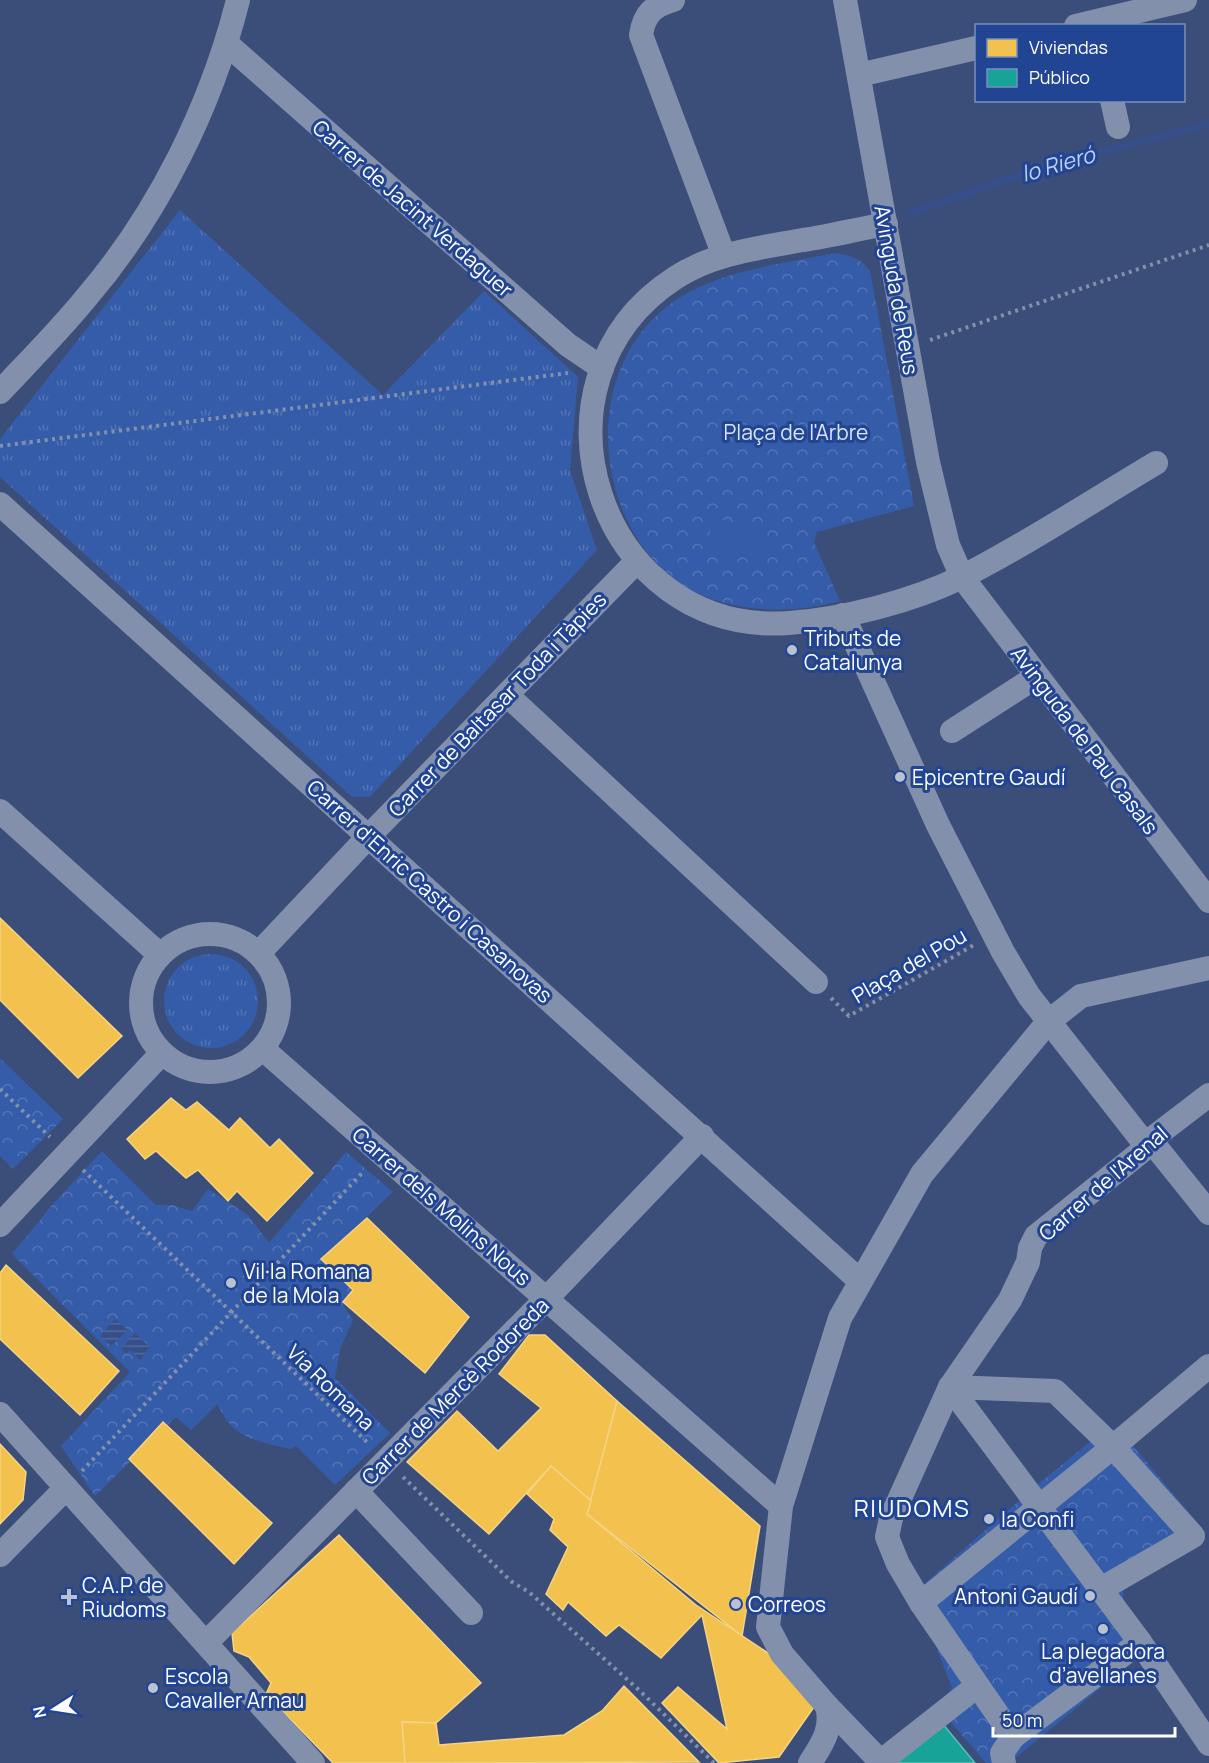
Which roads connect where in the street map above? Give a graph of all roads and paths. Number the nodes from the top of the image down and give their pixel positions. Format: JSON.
{"nodes":[{"id":1,"x":238,"y":0,"type":"edge"},
{"id":2,"x":673,"y":0,"type":"edge"},
{"id":3,"x":845,"y":0,"type":"edge"},
{"id":4,"x":1185,"y":0,"type":"edge"},
{"id":5,"x":1089,"y":18,"type":"edge"},
{"id":6,"x":227,"y":44,"type":"junction"},
{"id":7,"x":975,"y":48,"type":"edge"},
{"id":8,"x":859,"y":75,"type":"junction"},
{"id":9,"x":1112,"y":102,"type":"edge"},
{"id":10,"x":1118,"y":127,"type":"dead end"},
{"id":11,"x":886,"y":224,"type":"junction"},
{"id":12,"x":1209,"y":245,"type":"edge"},
{"id":13,"x":724,"y":256,"type":"junction"},
{"id":14,"x":907,"y":348,"type":"junction"},
{"id":15,"x":602,"y":368,"type":"junction"},
{"id":16,"x":0,"y":392,"type":"edge"},
{"id":17,"x":0,"y":446,"type":"edge"},
{"id":18,"x":1156,"y":464,"type":"dead end"},
{"id":19,"x":0,"y":504,"type":"edge"},
{"id":20,"x":637,"y":561,"type":"junction"},
{"id":21,"x":962,"y":577,"type":"junction"},
{"id":22,"x":843,"y":615,"type":"junction"},
{"id":23,"x":1036,"y":677,"type":"junction"},
{"id":24,"x":507,"y":695,"type":"junction"},
{"id":25,"x":952,"y":731,"type":"dead end"},
{"id":26,"x":0,"y":811,"type":"edge"},
{"id":27,"x":369,"y":836,"type":"junction"},
{"id":28,"x":1209,"y":901,"type":"edge"},
{"id":29,"x":993,"y":933,"type":"junction"},
{"id":30,"x":259,"y":953,"type":"junction"},
{"id":31,"x":160,"y":955,"type":"junction"},
{"id":32,"x":1209,"y":968,"type":"edge"},
{"id":33,"x":816,"y":982,"type":"joint"},
{"id":34,"x":1048,"y":1022,"type":"junction"},
{"id":35,"x":263,"y":1048,"type":"junction"},
{"id":36,"x":162,"y":1053,"type":"junction"},
{"id":37,"x":0,"y":1089,"type":"edge"},
{"id":38,"x":1209,"y":1095,"type":"edge"},
{"id":39,"x":702,"y":1136,"type":"junction"},
{"id":40,"x":1145,"y":1144,"type":"junction"},
{"id":41,"x":381,"y":1153,"type":"junction"},
{"id":42,"x":67,"y":1154,"type":"junction"},
{"id":43,"x":1209,"y":1213,"type":"edge"},
{"id":44,"x":0,"y":1225,"type":"edge"},
{"id":45,"x":860,"y":1280,"type":"junction"},
{"id":46,"x":547,"y":1298,"type":"junction"},
{"id":47,"x":232,"y":1313,"type":"junction"},
{"id":48,"x":1209,"y":1366,"type":"edge"},
{"id":49,"x":950,"y":1387,"type":"junction"},
{"id":50,"x":0,"y":1414,"type":"edge"},
{"id":51,"x":1113,"y":1447,"type":"junction"},
{"id":52,"x":386,"y":1461,"type":"junction"},
{"id":53,"x":66,"y":1488,"type":"junction"},
{"id":54,"x":356,"y":1491,"type":"junction"},
{"id":55,"x":1040,"y":1505,"type":"junction"},
{"id":56,"x":781,"y":1506,"type":"junction"},
{"id":57,"x":1201,"y":1531,"type":"edge"},
{"id":58,"x":0,"y":1555,"type":"edge"},
{"id":59,"x":1101,"y":1589,"type":"junction"},
{"id":60,"x":921,"y":1603,"type":"junction"},
{"id":61,"x":471,"y":1613,"type":"dead end"},
{"id":62,"x":1140,"y":1642,"type":"junction"},
{"id":63,"x":206,"y":1643,"type":"junction"},
{"id":64,"x":977,"y":1686,"type":"junction"},
{"id":65,"x":827,"y":1706,"type":"junction"},
{"id":66,"x":1013,"y":1737,"type":"junction"},
{"id":67,"x":1209,"y":1744,"type":"edge"},
{"id":68,"x":880,"y":1762,"type":"edge"},
{"id":69,"x":314,"y":1763,"type":"edge"},
{"id":70,"x":714,"y":1763,"type":"edge"},
{"id":71,"x":810,"y":1763,"type":"edge"},
{"id":72,"x":1004,"y":1763,"type":"edge"}],
"edges":[{"from":1,"to":6,"type":"street"},
{"from":2,"to":13,"type":"street"},
{"from":3,"to":8,"type":"street","name":"Avinguda de Reus"},
{"from":4,"to":5,"type":"street"},
{"from":6,"to":15,"type":"street","name":"Carrer de Jacint Verdaguer"},
{"from":6,"to":16,"type":"street"},
{"from":7,"to":8,"type":"street"},
{"from":8,"to":11,"type":"street","name":"Avinguda de Reus"},
{"from":9,"to":10,"type":"street"},
{"from":11,"to":13,"type":"street"},
{"from":11,"to":14,"type":"street","name":"Avinguda de Reus"},
{"from":12,"to":14,"type":"path"},
{"from":13,"to":15,"type":"street"},
{"from":14,"to":21,"type":"street","name":"Avinguda de Reus"},
{"from":15,"to":17,"type":"path"},
{"from":15,"to":20,"type":"street"},
{"from":18,"to":21,"type":"street"},
{"from":19,"to":27,"type":"street","name":"Carrer d'Enric Castro i Casanovas"},
{"from":20,"to":22,"type":"street"},
{"from":20,"to":24,"type":"street","name":"Carrer de Baltasar Toda i Tàpies"},
{"from":21,"to":22,"type":"street"},
{"from":21,"to":23,"type":"street","name":"Avinguda de Pau Casals"},
{"from":22,"to":29,"type":"street"},
{"from":23,"to":25,"type":"street"},
{"from":23,"to":28,"type":"street","name":"Avinguda de Pau Casals"},
{"from":24,"to":27,"type":"street","name":"Carrer de Baltasar Toda i Tàpies"},
{"from":24,"to":33,"type":"street"},
{"from":26,"to":31,"type":"street"},
{"from":27,"to":30,"type":"street","name":"Carrer de Baltasar Toda i Tàpies"},
{"from":27,"to":39,"type":"street","name":"Carrer d'Enric Castro i Casanovas"},
{"from":29,"to":33,"type":"path","name":"Plaça del Pou"},
{"from":29,"to":34,"type":"street"},
{"from":30,"to":31,"type":"street"},
{"from":30,"to":35,"type":"street"},
{"from":31,"to":36,"type":"street"},
{"from":32,"to":34,"type":"street"},
{"from":34,"to":40,"type":"street"},
{"from":34,"to":45,"type":"street"},
{"from":35,"to":36,"type":"street"},
{"from":35,"to":41,"type":"street","name":"Carrer dels Molins Nous"},
{"from":36,"to":42,"type":"street"},
{"from":37,"to":42,"type":"path","name":"Via Romana"},
{"from":38,"to":40,"type":"street","name":"Carrer de l'Arenal"},
{"from":39,"to":45,"type":"street","name":"Carrer d'Enric Castro i Casanovas"},
{"from":39,"to":46,"type":"street","name":"Carrer de Mercè Rodoreda"},
{"from":40,"to":43,"type":"street"},
{"from":40,"to":49,"type":"street","name":"Carrer de l'Arenal"},
{"from":41,"to":46,"type":"street","name":"Carrer dels Molins Nous"},
{"from":41,"to":47,"type":"path"},
{"from":42,"to":44,"type":"street"},
{"from":42,"to":47,"type":"path","name":"Via Romana"},
{"from":45,"to":56,"type":"street"},
{"from":46,"to":52,"type":"street","name":"Carrer de Mercè Rodoreda"},
{"from":46,"to":56,"type":"street","name":"Carrer dels Molins Nous"},
{"from":47,"to":52,"type":"path","name":"Via Romana"},
{"from":47,"to":53,"type":"path"},
{"from":48,"to":51,"type":"street"},
{"from":49,"to":51,"type":"street"},
{"from":49,"to":55,"type":"street"},
{"from":49,"to":60,"type":"street","name":"Carrer de l'Arenal"},
{"from":50,"to":53,"type":"street"},
{"from":51,"to":55,"type":"street"},
{"from":51,"to":57,"type":"street"},
{"from":52,"to":54,"type":"street","name":"Carrer de Mercè Rodoreda"},
{"from":52,"to":70,"type":"path","name":"Via Romana"},
{"from":53,"to":58,"type":"street"},
{"from":53,"to":63,"type":"street"},
{"from":54,"to":61,"type":"street"},
{"from":54,"to":63,"type":"street","name":"Carrer de Mercè Rodoreda"},
{"from":55,"to":59,"type":"street"},
{"from":55,"to":60,"type":"street"},
{"from":56,"to":65,"type":"street"},
{"from":57,"to":59,"type":"street"},
{"from":59,"to":62,"type":"street"},
{"from":60,"to":64,"type":"street"},
{"from":62,"to":66,"type":"street"},
{"from":62,"to":67,"type":"street"},
{"from":63,"to":69,"type":"street"},
{"from":64,"to":66,"type":"street"},
{"from":64,"to":68,"type":"street"},
{"from":65,"to":68,"type":"street"},
{"from":65,"to":71,"type":"street"},
{"from":66,"to":72,"type":"street"}]}
